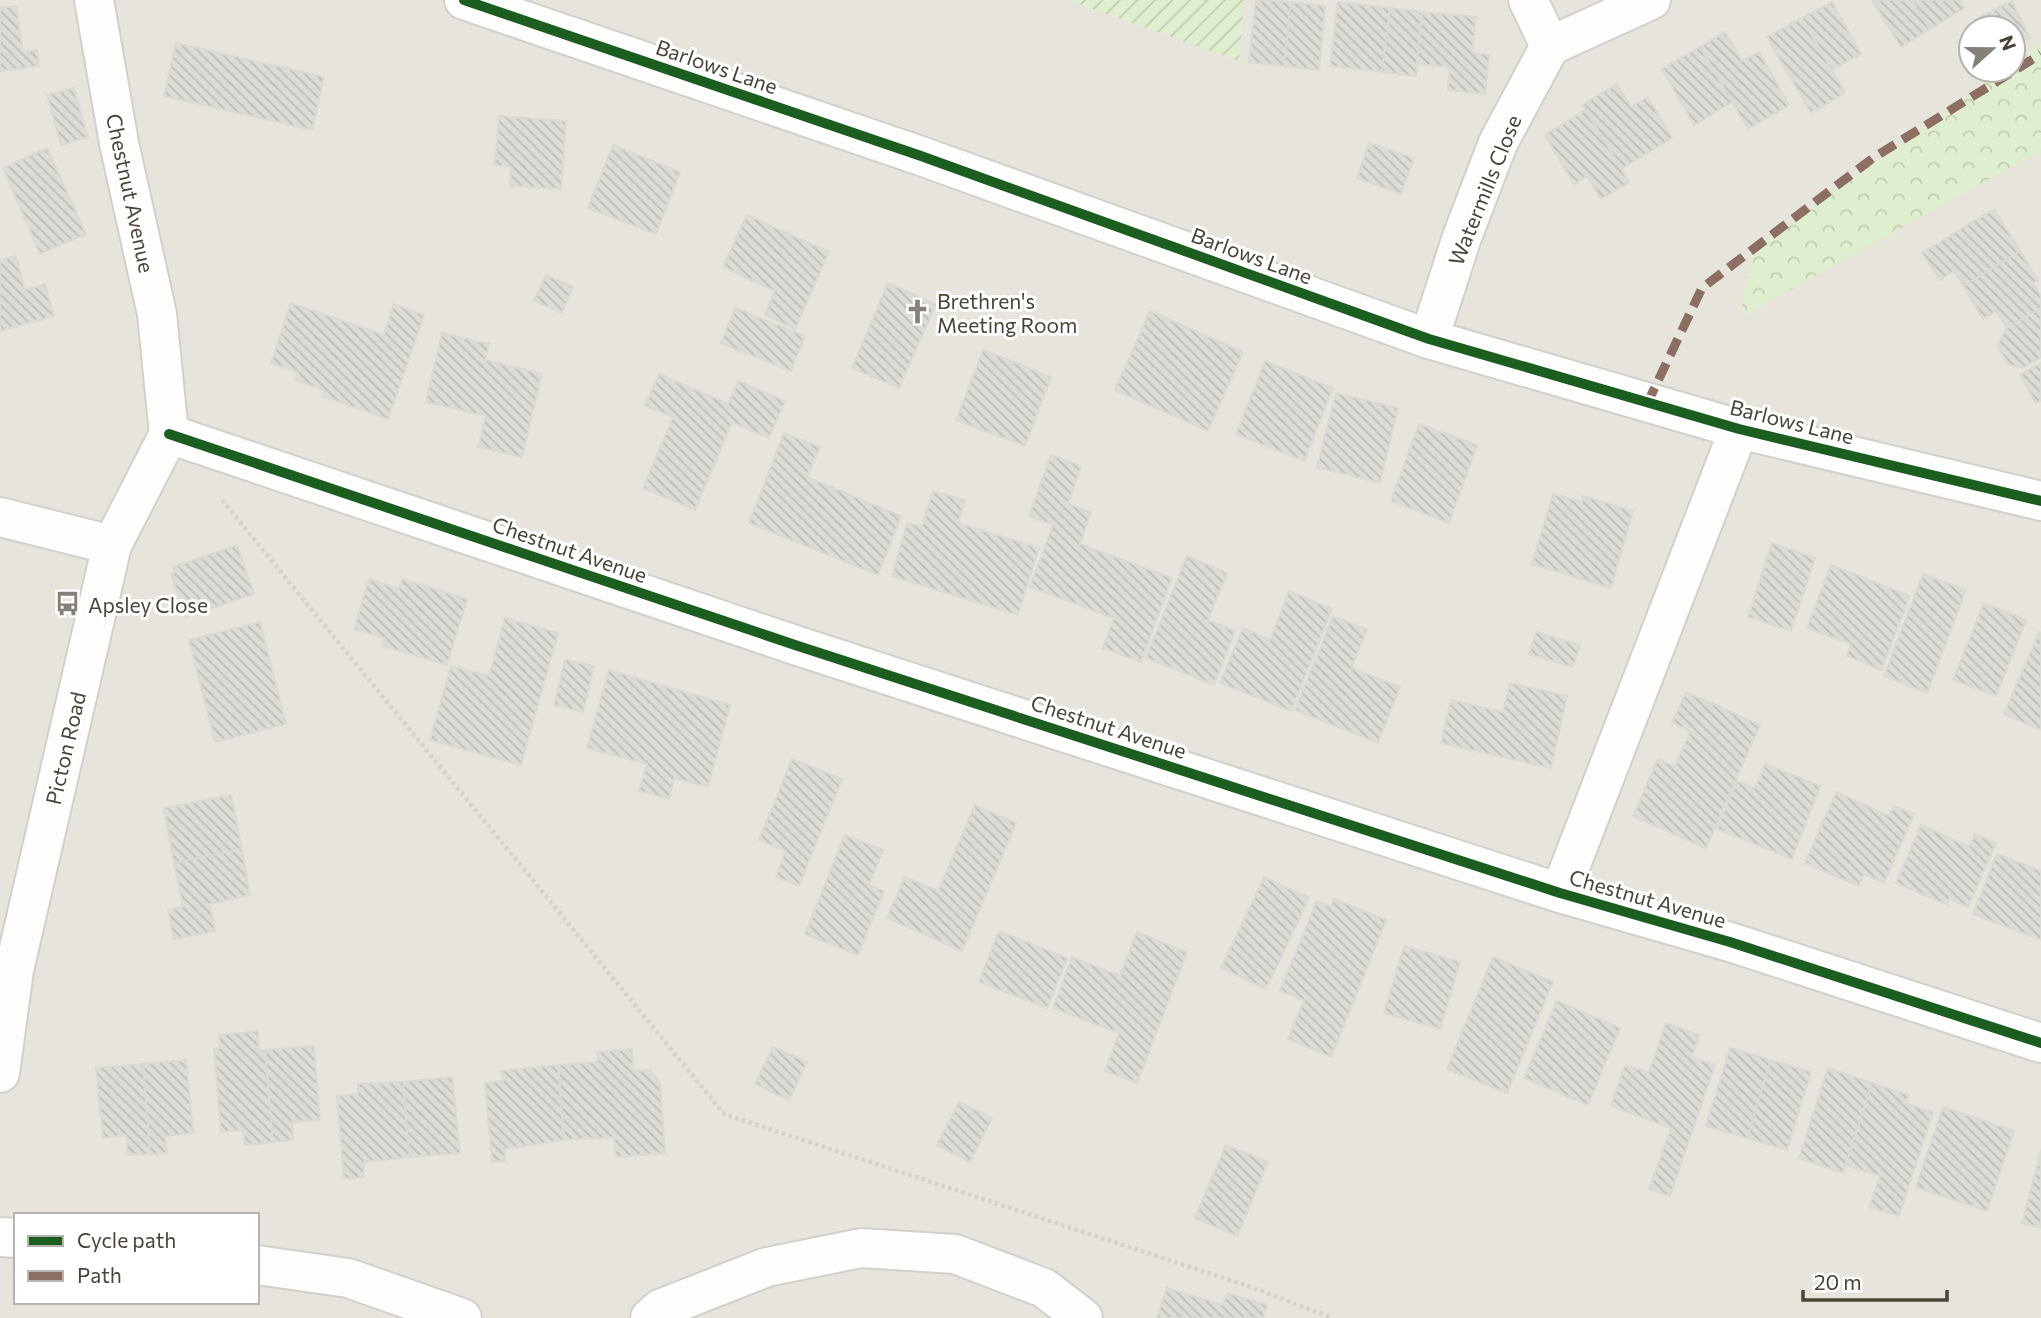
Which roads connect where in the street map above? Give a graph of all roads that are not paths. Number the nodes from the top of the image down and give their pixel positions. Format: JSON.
{"nodes":[{"id":1,"x":94,"y":0,"type":"edge"},
{"id":2,"x":464,"y":0,"type":"edge"},
{"id":3,"x":1528,"y":0,"type":"edge"},
{"id":4,"x":1651,"y":0,"type":"edge"},
{"id":5,"x":1550,"y":46,"type":"junction"},
{"id":6,"x":1429,"y":339,"type":"junction"},
{"id":7,"x":1739,"y":429,"type":"junction"},
{"id":8,"x":169,"y":434,"type":"junction"},
{"id":9,"x":2041,"y":501,"type":"edge"},
{"id":10,"x":0,"y":517,"type":"edge"},
{"id":11,"x":112,"y":545,"type":"junction"},
{"id":12,"x":1560,"y":893,"type":"junction"},
{"id":13,"x":2041,"y":1043,"type":"edge"},
{"id":14,"x":0,"y":1073,"type":"edge"},
{"id":15,"x":259,"y":1265,"type":"edge"},
{"id":16,"x":462,"y":1318,"type":"edge"},
{"id":17,"x":650,"y":1318,"type":"edge"},
{"id":18,"x":1083,"y":1318,"type":"edge"}],
"edges":[{"from":1,"to":8,"type":"street","name":"Chestnut Avenue"},
{"from":2,"to":6,"type":"street","name":"Barlows Lane"},
{"from":3,"to":5,"type":"street"},
{"from":4,"to":5,"type":"street"},
{"from":5,"to":6,"type":"street","name":"Watermills Close"},
{"from":6,"to":7,"type":"street","name":"Barlows Lane"},
{"from":7,"to":9,"type":"street","name":"Barlows Lane"},
{"from":7,"to":12,"type":"street","name":"Chestnut Avenue"},
{"from":8,"to":11,"type":"street","name":"Picton Road"},
{"from":8,"to":12,"type":"street","name":"Chestnut Avenue"},
{"from":10,"to":11,"type":"street"},
{"from":11,"to":14,"type":"street","name":"Picton Road"},
{"from":12,"to":13,"type":"street","name":"Chestnut Avenue"},
{"from":15,"to":16,"type":"street"},
{"from":17,"to":18,"type":"street"}]}
